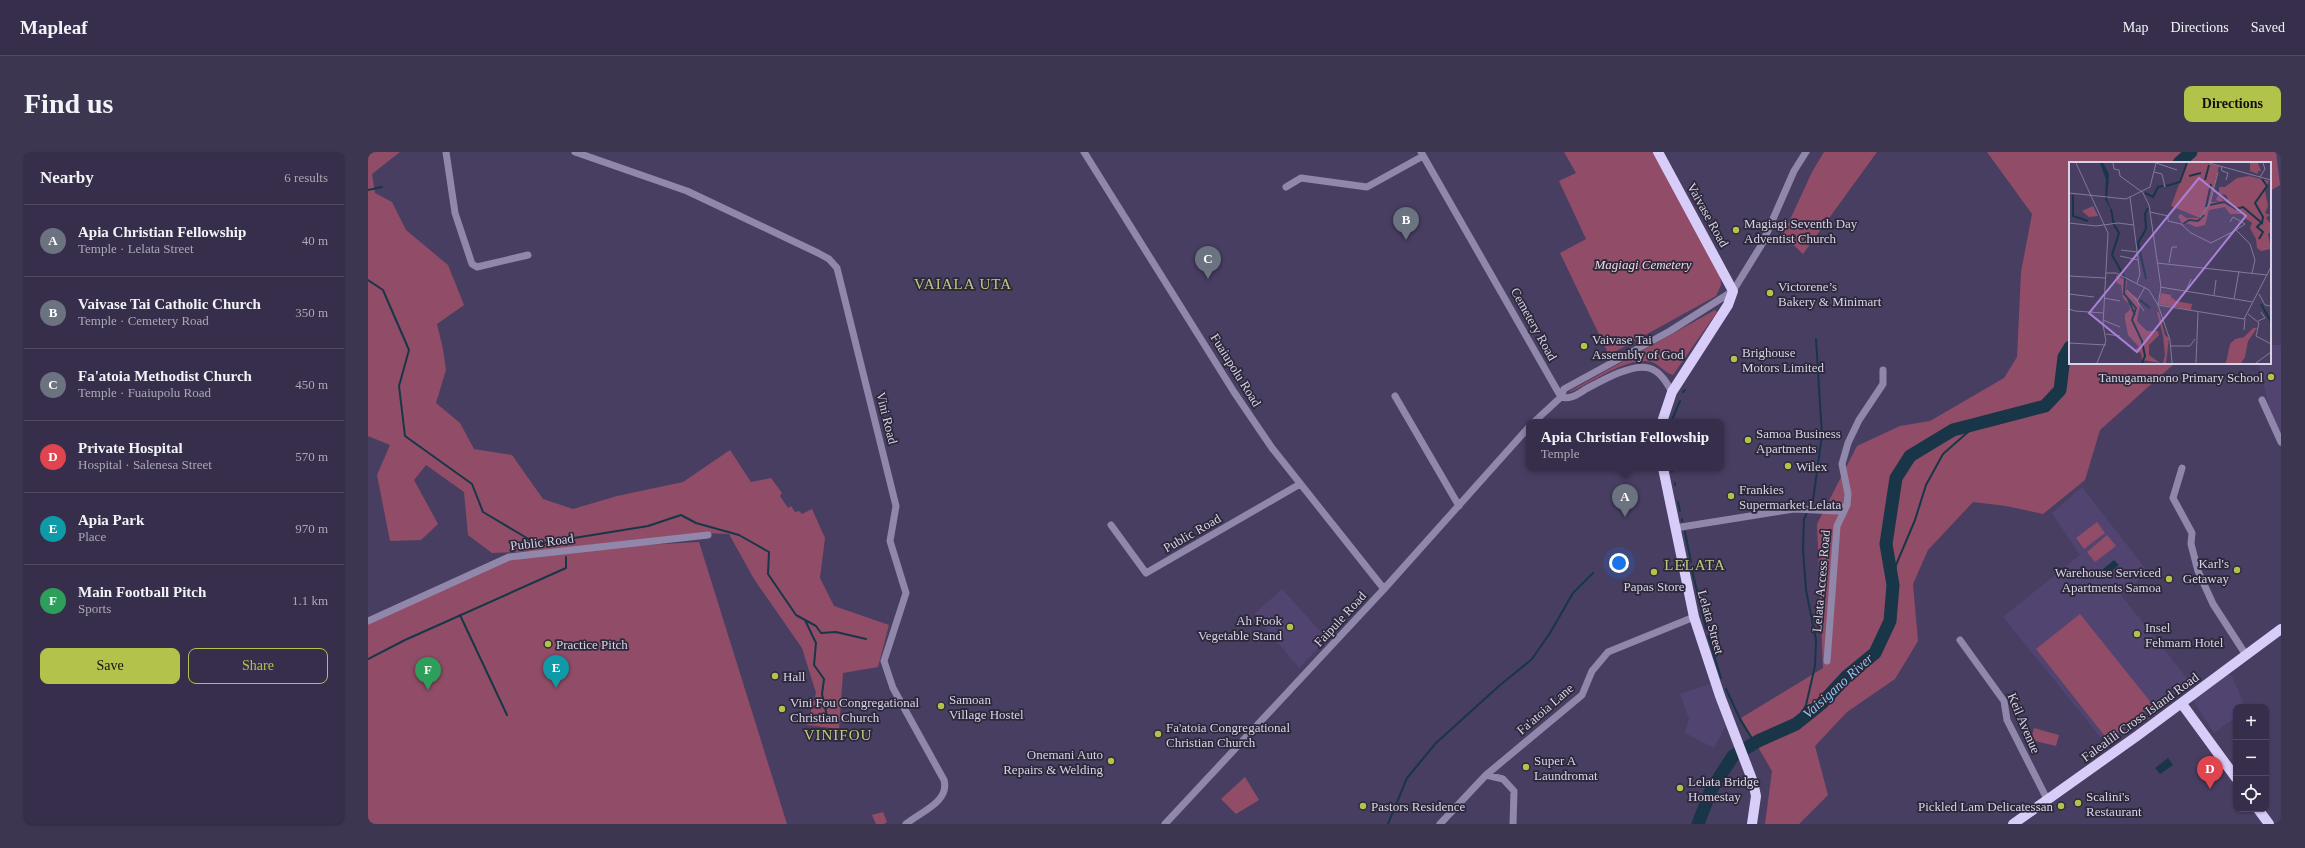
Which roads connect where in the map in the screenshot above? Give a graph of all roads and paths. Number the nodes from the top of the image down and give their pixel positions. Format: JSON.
{"nodes":[{"id":1,"x":446,"y":152,"type":"edge"},
{"id":2,"x":575,"y":152,"type":"edge"},
{"id":3,"x":1084,"y":152,"type":"edge"},
{"id":4,"x":1658,"y":152,"type":"edge"},
{"id":5,"x":1806,"y":152,"type":"edge"},
{"id":6,"x":1422,"y":154,"type":"edge"},
{"id":7,"x":1286,"y":187,"type":"dead end"},
{"id":8,"x":528,"y":255,"type":"dead end"},
{"id":9,"x":1733,"y":291,"type":"junction"},
{"id":10,"x":1883,"y":370,"type":"dead end"},
{"id":11,"x":1672,"y":392,"type":"junction"},
{"id":12,"x":1395,"y":396,"type":"dead end"},
{"id":13,"x":1560,"y":397,"type":"junction"},
{"id":14,"x":2262,"y":400,"type":"dead end"},
{"id":15,"x":1537,"y":419,"type":"edge"},
{"id":16,"x":1663,"y":419,"type":"edge"},
{"id":17,"x":1526,"y":431,"type":"edge"},
{"id":18,"x":2281,"y":442,"type":"edge"},
{"id":19,"x":2182,"y":468,"type":"dead end"},
{"id":20,"x":1664,"y":471,"type":"edge"},
{"id":21,"x":1300,"y":484,"type":"junction"},
{"id":22,"x":1847,"y":505,"type":"junction"},
{"id":23,"x":1458,"y":506,"type":"junction"},
{"id":24,"x":1111,"y":525,"type":"dead end"},
{"id":25,"x":1675,"y":528,"type":"junction"},
{"id":26,"x":708,"y":535,"type":"dead end"},
{"id":27,"x":1384,"y":589,"type":"junction"},
{"id":28,"x":1694,"y":617,"type":"junction"},
{"id":29,"x":368,"y":621,"type":"edge"},
{"id":30,"x":2281,"y":629,"type":"edge"},
{"id":31,"x":1960,"y":640,"type":"dead end"},
{"id":32,"x":2246,"y":656,"type":"junction"},
{"id":33,"x":1827,"y":661,"type":"dead end"},
{"id":34,"x":2182,"y":704,"type":"junction"},
{"id":35,"x":1486,"y":775,"type":"junction"},
{"id":36,"x":2235,"y":776,"type":"edge"},
{"id":37,"x":2047,"y":799,"type":"junction"},
{"id":38,"x":2260,"y":812,"type":"edge"},
{"id":39,"x":906,"y":824,"type":"edge"},
{"id":40,"x":1165,"y":824,"type":"edge"},
{"id":41,"x":1440,"y":824,"type":"edge"},
{"id":42,"x":1513,"y":824,"type":"edge"},
{"id":43,"x":1752,"y":824,"type":"edge"},
{"id":44,"x":2013,"y":824,"type":"edge"},
{"id":45,"x":2269,"y":824,"type":"edge"}],
"edges":[{"from":1,"to":8,"type":"street"},
{"from":2,"to":39,"type":"street","name":"Vini Road"},
{"from":3,"to":21,"type":"street","name":"Fuaiupolu Road"},
{"from":4,"to":9,"type":"main road","name":"Vaivase Road"},
{"from":5,"to":9,"type":"street"},
{"from":6,"to":7,"type":"street"},
{"from":6,"to":13,"type":"street","name":"Cemetery Road"},
{"from":9,"to":11,"type":"main road"},
{"from":9,"to":13,"type":"street"},
{"from":10,"to":22,"type":"street","name":"Lelata Access Road"},
{"from":11,"to":13,"type":"street"},
{"from":11,"to":16,"type":"main road"},
{"from":12,"to":23,"type":"street"},
{"from":13,"to":15,"type":"street"},
{"from":14,"to":18,"type":"street"},
{"from":17,"to":23,"type":"street","name":"Faipule Road"},
{"from":19,"to":32,"type":"street"},
{"from":20,"to":25,"type":"main road","name":"Lelata Street"},
{"from":21,"to":24,"type":"street","name":"Public Road"},
{"from":21,"to":27,"type":"street","name":"Fuaiupolu Road"},
{"from":22,"to":25,"type":"street"},
{"from":22,"to":33,"type":"street","name":"Lelata Access Road"},
{"from":23,"to":27,"type":"street","name":"Faipule Road"},
{"from":25,"to":28,"type":"main road","name":"Lelata Street"},
{"from":26,"to":29,"type":"street","name":"Public Road"},
{"from":27,"to":40,"type":"street","name":"Faipule Road"},
{"from":28,"to":35,"type":"street","name":"Fa'atoia Lane"},
{"from":28,"to":43,"type":"main road","name":"Lelata Street"},
{"from":30,"to":32,"type":"main road","name":"Falealili Cross Island Road"},
{"from":31,"to":37,"type":"street","name":"Keil Avenue"},
{"from":32,"to":34,"type":"main road","name":"Falealili Cross Island Road"},
{"from":34,"to":36,"type":"main road"},
{"from":34,"to":37,"type":"main road","name":"Falealili Cross Island Road"},
{"from":35,"to":41,"type":"street","name":"Fa'atoia Lane"},
{"from":35,"to":42,"type":"street"},
{"from":37,"to":44,"type":"main road","name":"Falealili Cross Island Road"},
{"from":38,"to":45,"type":"main road"}]}
